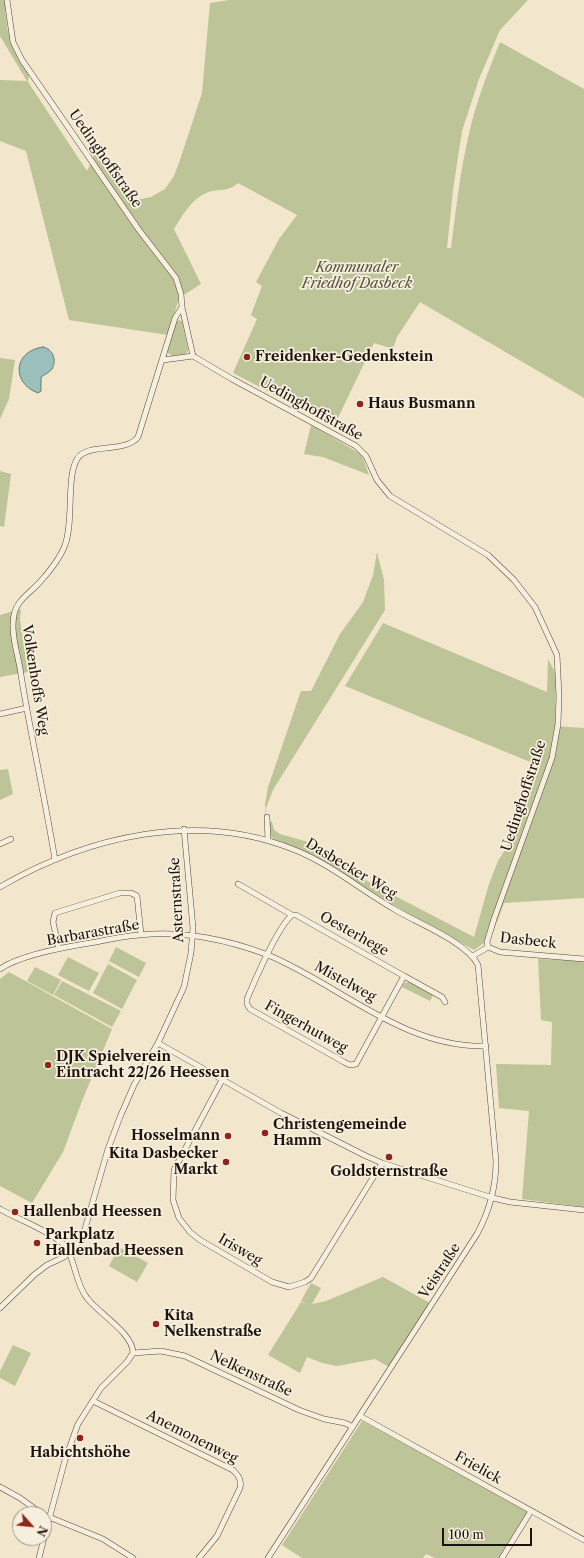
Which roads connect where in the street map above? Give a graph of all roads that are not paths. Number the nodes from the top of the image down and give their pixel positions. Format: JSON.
{"nodes":[{"id":1,"x":7,"y":0,"type":"edge"},
{"id":2,"x":182,"y":307,"type":"junction"},
{"id":3,"x":193,"y":356,"type":"junction"},
{"id":4,"x":162,"y":360,"type":"junction"},
{"id":5,"x":27,"y":708,"type":"junction"},
{"id":6,"x":0,"y":714,"type":"edge"},
{"id":7,"x":267,"y":817,"type":"dead end"},
{"id":8,"x":184,"y":829,"type":"junction"},
{"id":9,"x":11,"y":839,"type":"dead end"},
{"id":10,"x":268,"y":840,"type":"junction"},
{"id":11,"x":0,"y":844,"type":"edge"},
{"id":12,"x":55,"y":860,"type":"junction"},
{"id":13,"x":238,"y":884,"type":"dead end"},
{"id":14,"x":0,"y":887,"type":"edge"},
{"id":15,"x":292,"y":915,"type":"junction"},
{"id":16,"x":141,"y":934,"type":"junction"},
{"id":17,"x":192,"y":936,"type":"junction"},
{"id":18,"x":488,"y":947,"type":"junction"},
{"id":19,"x":59,"y":949,"type":"junction"},
{"id":20,"x":268,"y":955,"type":"junction"},
{"id":21,"x":473,"y":956,"type":"junction"},
{"id":22,"x":584,"y":959,"type":"edge"},
{"id":23,"x":0,"y":969,"type":"edge"},
{"id":24,"x":404,"y":976,"type":"junction"},
{"id":25,"x":445,"y":1002,"type":"dead end"},
{"id":26,"x":383,"y":1017,"type":"junction"},
{"id":27,"x":158,"y":1043,"type":"junction"},
{"id":28,"x":486,"y":1046,"type":"junction"},
{"id":29,"x":222,"y":1080,"type":"junction"},
{"id":30,"x":382,"y":1163,"type":"junction"},
{"id":31,"x":493,"y":1198,"type":"junction"},
{"id":32,"x":0,"y":1209,"type":"edge"},
{"id":33,"x":584,"y":1210,"type":"edge"},
{"id":34,"x":69,"y":1253,"type":"junction"},
{"id":35,"x":0,"y":1308,"type":"edge"},
{"id":36,"x":133,"y":1353,"type":"junction"},
{"id":37,"x":93,"y":1401,"type":"junction"},
{"id":38,"x":360,"y":1416,"type":"junction"},
{"id":39,"x":353,"y":1427,"type":"junction"},
{"id":40,"x":0,"y":1487,"type":"edge"},
{"id":41,"x":31,"y":1506,"type":"edge"},
{"id":42,"x":48,"y":1506,"type":"edge"},
{"id":43,"x":531,"y":1511,"type":"junction"},
{"id":44,"x":52,"y":1519,"type":"edge"},
{"id":45,"x":584,"y":1540,"type":"edge"},
{"id":46,"x":42,"y":1546,"type":"edge"},
{"id":47,"x":39,"y":1558,"type":"edge"},
{"id":48,"x":133,"y":1558,"type":"edge"},
{"id":49,"x":199,"y":1558,"type":"edge"},
{"id":50,"x":268,"y":1558,"type":"edge"},
{"id":51,"x":502,"y":1558,"type":"edge"}],
"edges":[{"from":1,"to":2,"type":"street","name":"Uedinghoffstraße"},
{"from":2,"to":3,"type":"street","name":"Uedinghoffstraße"},
{"from":2,"to":4,"type":"street"},
{"from":3,"to":4,"type":"street"},
{"from":3,"to":18,"type":"street","name":"Uedinghoffstraße"},
{"from":4,"to":5,"type":"street","name":"Volkenhoffs Weg"},
{"from":5,"to":6,"type":"street"},
{"from":5,"to":12,"type":"street","name":"Volkenhoffs Weg"},
{"from":7,"to":10,"type":"street"},
{"from":8,"to":10,"type":"street","name":"Dasbecker Weg"},
{"from":8,"to":12,"type":"street","name":"Dasbecker Weg"},
{"from":8,"to":17,"type":"street","name":"Asternstraße"},
{"from":9,"to":11,"type":"street"},
{"from":10,"to":21,"type":"street","name":"Dasbecker Weg"},
{"from":12,"to":14,"type":"street","name":"Dasbecker Weg"},
{"from":13,"to":15,"type":"street","name":"Oesterhege"},
{"from":15,"to":20,"type":"street"},
{"from":15,"to":24,"type":"street","name":"Oesterhege"},
{"from":16,"to":17,"type":"street","name":"Barbarastraße"},
{"from":16,"to":19,"type":"street","name":"Barbarastraße"},
{"from":16,"to":19,"type":"street"},
{"from":17,"to":20,"type":"street","name":"Mistelweg"},
{"from":17,"to":27,"type":"street","name":"Asternstraße"},
{"from":18,"to":21,"type":"street","name":"Dasbeck"},
{"from":18,"to":22,"type":"street","name":"Dasbeck"},
{"from":19,"to":23,"type":"street","name":"Barbarastraße"},
{"from":20,"to":26,"type":"street","name":"Mistelweg"},
{"from":20,"to":26,"type":"street","name":"Fingerhutweg"},
{"from":21,"to":28,"type":"street","name":"Veistraße"},
{"from":24,"to":25,"type":"street","name":"Oesterhege"},
{"from":24,"to":26,"type":"street"},
{"from":26,"to":28,"type":"street","name":"Mistelweg"},
{"from":27,"to":29,"type":"street"},
{"from":27,"to":34,"type":"street","name":"Asternstraße"},
{"from":28,"to":31,"type":"street","name":"Veistraße"},
{"from":29,"to":30,"type":"street"},
{"from":29,"to":30,"type":"street","name":"Irisweg"},
{"from":30,"to":31,"type":"street"},
{"from":31,"to":33,"type":"street"},
{"from":31,"to":38,"type":"street","name":"Veistraße"},
{"from":32,"to":34,"type":"street"},
{"from":34,"to":35,"type":"street","name":"Asternstraße"},
{"from":34,"to":36,"type":"street"},
{"from":36,"to":37,"type":"street"},
{"from":36,"to":39,"type":"street","name":"Nelkenstraße"},
{"from":37,"to":42,"type":"street"},
{"from":37,"to":49,"type":"street","name":"Anemonenweg"},
{"from":38,"to":39,"type":"street","name":"Veistraße"},
{"from":38,"to":43,"type":"street","name":"Frielick"},
{"from":39,"to":50,"type":"street","name":"Veistraße"},
{"from":40,"to":41,"type":"street"},
{"from":43,"to":45,"type":"street","name":"Frielick"},
{"from":43,"to":51,"type":"street"},
{"from":44,"to":48,"type":"street"},
{"from":46,"to":47,"type":"street"}]}
